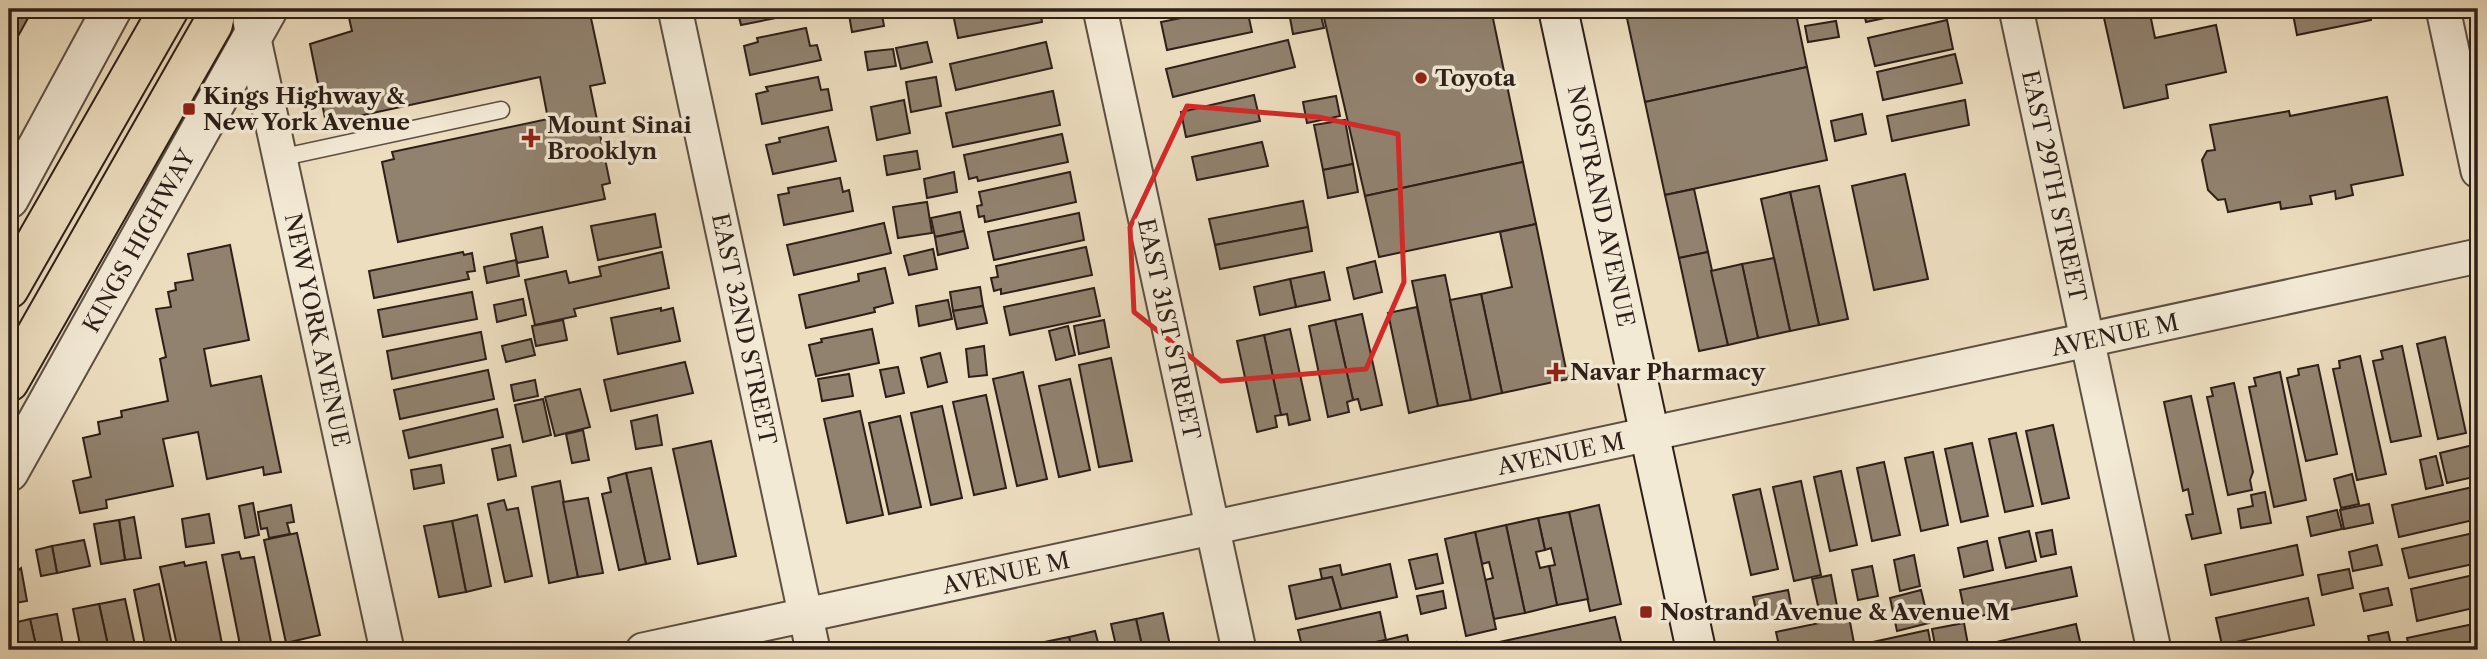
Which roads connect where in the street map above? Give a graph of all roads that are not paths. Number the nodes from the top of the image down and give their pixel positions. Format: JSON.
{"nodes":[{"id":1,"x":112,"y":9,"type":"edge"},
{"id":2,"x":169,"y":9,"type":"edge"},
{"id":3,"x":216,"y":9,"type":"edge"},
{"id":4,"x":675,"y":9,"type":"edge"},
{"id":5,"x":1100,"y":9,"type":"edge"},
{"id":6,"x":1558,"y":9,"type":"edge"},
{"id":7,"x":2015,"y":9,"type":"edge"},
{"id":8,"x":2443,"y":9,"type":"edge"},
{"id":9,"x":256,"y":17,"type":"edge"},
{"id":10,"x":501,"y":110,"type":"dead end"},
{"id":11,"x":279,"y":158,"type":"junction"},
{"id":12,"x":2478,"y":171,"type":"edge"},
{"id":13,"x":9,"y":199,"type":"edge"},
{"id":14,"x":2478,"y":256,"type":"edge"},
{"id":15,"x":9,"y":289,"type":"edge"},
{"id":16,"x":2087,"y":340,"type":"junction"},
{"id":17,"x":9,"y":382,"type":"edge"},
{"id":18,"x":1650,"y":435,"type":"junction"},
{"id":19,"x":9,"y":472,"type":"edge"},
{"id":20,"x":1212,"y":529,"type":"junction"},
{"id":21,"x":805,"y":616,"type":"junction"},
{"id":22,"x":387,"y":650,"type":"edge"},
{"id":23,"x":643,"y":650,"type":"edge"},
{"id":24,"x":813,"y":650,"type":"edge"},
{"id":25,"x":1238,"y":650,"type":"edge"},
{"id":26,"x":1696,"y":650,"type":"edge"},
{"id":27,"x":2154,"y":650,"type":"edge"}],
"edges":[{"from":1,"to":13,"type":"street"},
{"from":2,"to":15,"type":"main road"},
{"from":3,"to":17,"type":"main road","name":"KINGS HIGHWAY"},
{"from":4,"to":21,"type":"street","name":"EAST 32ND STREET"},
{"from":5,"to":20,"type":"street","name":"EAST 31ST STREET"},
{"from":6,"to":18,"type":"street","name":"NOSTRAND AVENUE"},
{"from":7,"to":16,"type":"street","name":"EAST 29TH STREET"},
{"from":8,"to":12,"type":"street"},
{"from":9,"to":11,"type":"street","name":"NEW YORK AVENUE"},
{"from":9,"to":19,"type":"street","name":"KINGS HIGHWAY"},
{"from":10,"to":11,"type":"lane"},
{"from":11,"to":22,"type":"street","name":"NEW YORK AVENUE"},
{"from":14,"to":16,"type":"street","name":"AVENUE M"},
{"from":16,"to":18,"type":"street","name":"AVENUE M"},
{"from":16,"to":27,"type":"street","name":"EAST 29TH STREET"},
{"from":18,"to":20,"type":"street","name":"AVENUE M"},
{"from":18,"to":26,"type":"street","name":"NOSTRAND AVENUE"},
{"from":20,"to":21,"type":"street","name":"AVENUE M"},
{"from":20,"to":25,"type":"street","name":"EAST 31ST STREET"},
{"from":21,"to":23,"type":"street","name":"AVENUE M"},
{"from":21,"to":24,"type":"street","name":"EAST 32ND STREET"}]}
